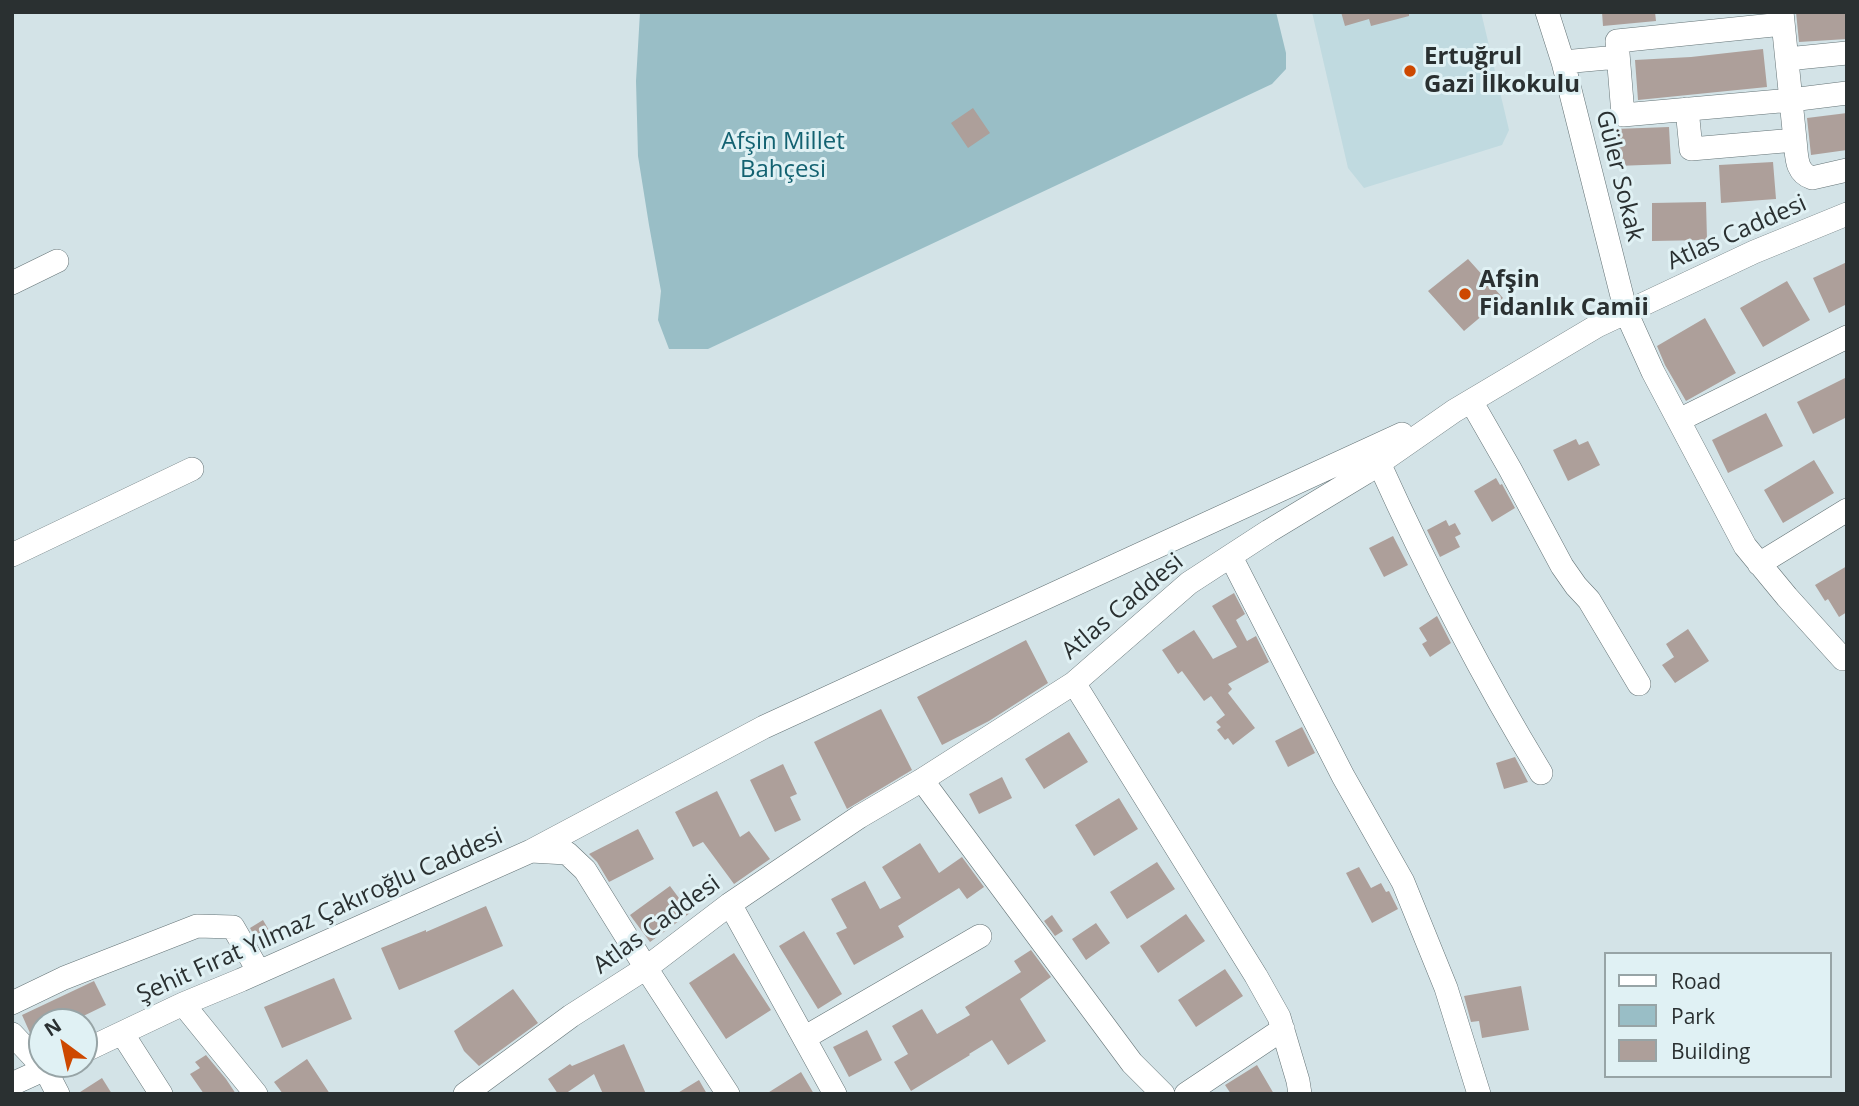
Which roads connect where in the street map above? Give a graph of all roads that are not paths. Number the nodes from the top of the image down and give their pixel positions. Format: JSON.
{"nodes":[{"id":1,"x":1547,"y":12,"type":"edge"},
{"id":2,"x":1783,"y":18,"type":"edge"},
{"id":3,"x":1847,"y":54,"type":"edge"},
{"id":4,"x":1618,"y":57,"type":"junction"},
{"id":5,"x":1787,"y":60,"type":"junction"},
{"id":6,"x":1563,"y":62,"type":"junction"},
{"id":7,"x":1847,"y":93,"type":"edge"},
{"id":8,"x":1791,"y":100,"type":"junction"},
{"id":9,"x":1687,"y":109,"type":"junction"},
{"id":10,"x":1795,"y":140,"type":"junction"},
{"id":11,"x":1847,"y":170,"type":"edge"},
{"id":12,"x":1847,"y":214,"type":"edge"},
{"id":13,"x":57,"y":261,"type":"dead end"},
{"id":14,"x":12,"y":283,"type":"edge"},
{"id":15,"x":1626,"y":312,"type":"junction"},
{"id":16,"x":1847,"y":337,"type":"edge"},
{"id":17,"x":1471,"y":401,"type":"junction"},
{"id":18,"x":1679,"y":420,"type":"junction"},
{"id":19,"x":1427,"y":429,"type":"junction"},
{"id":20,"x":1379,"y":463,"type":"junction"},
{"id":21,"x":192,"y":469,"type":"dead end"},
{"id":22,"x":1847,"y":510,"type":"edge"},
{"id":23,"x":12,"y":555,"type":"edge"},
{"id":24,"x":1231,"y":557,"type":"junction"},
{"id":25,"x":1759,"y":564,"type":"junction"},
{"id":26,"x":1843,"y":659,"type":"dead end"},
{"id":27,"x":1074,"y":683,"type":"junction"},
{"id":28,"x":1639,"y":684,"type":"dead end"},
{"id":29,"x":1541,"y":773,"type":"dead end"},
{"id":30,"x":922,"y":780,"type":"junction"},
{"id":31,"x":531,"y":850,"type":"junction"},
{"id":32,"x":730,"y":904,"type":"junction"},
{"id":33,"x":980,"y":936,"type":"dead end"},
{"id":34,"x":646,"y":968,"type":"junction"},
{"id":35,"x":259,"y":972,"type":"junction"},
{"id":36,"x":12,"y":1003,"type":"edge"},
{"id":37,"x":183,"y":1004,"type":"junction"},
{"id":38,"x":1283,"y":1029,"type":"junction"},
{"id":39,"x":121,"y":1033,"type":"junction"},
{"id":40,"x":12,"y":1034,"type":"edge"},
{"id":41,"x":804,"y":1038,"type":"junction"},
{"id":42,"x":98,"y":1044,"type":"edge"},
{"id":43,"x":28,"y":1048,"type":"edge"},
{"id":44,"x":28,"y":1077,"type":"edge"},
{"id":45,"x":12,"y":1084,"type":"edge"},
{"id":46,"x":490,"y":1086,"type":"edge"},
{"id":47,"x":161,"y":1094,"type":"edge"},
{"id":48,"x":256,"y":1094,"type":"edge"},
{"id":49,"x":465,"y":1094,"type":"edge"},
{"id":50,"x":728,"y":1094,"type":"edge"},
{"id":51,"x":835,"y":1094,"type":"edge"},
{"id":52,"x":1163,"y":1094,"type":"edge"},
{"id":53,"x":1186,"y":1094,"type":"edge"},
{"id":54,"x":1300,"y":1094,"type":"edge"},
{"id":55,"x":1479,"y":1094,"type":"edge"}],
"edges":[{"from":1,"to":6,"type":"street","name":"Güler Sokak"},
{"from":2,"to":4,"type":"street"},
{"from":2,"to":5,"type":"street"},
{"from":3,"to":5,"type":"street"},
{"from":4,"to":6,"type":"street"},
{"from":4,"to":9,"type":"street"},
{"from":5,"to":8,"type":"street"},
{"from":6,"to":15,"type":"street","name":"Güler Sokak"},
{"from":7,"to":8,"type":"street"},
{"from":8,"to":9,"type":"street"},
{"from":8,"to":10,"type":"street"},
{"from":9,"to":10,"type":"street"},
{"from":10,"to":11,"type":"street"},
{"from":12,"to":15,"type":"street","name":"Atlas Caddesi"},
{"from":13,"to":14,"type":"street"},
{"from":15,"to":17,"type":"street","name":"Atlas Caddesi"},
{"from":15,"to":18,"type":"street","name":"Güler Sokak"},
{"from":16,"to":18,"type":"street"},
{"from":17,"to":19,"type":"street","name":"Atlas Caddesi"},
{"from":17,"to":28,"type":"street"},
{"from":18,"to":25,"type":"street","name":"Güler Sokak"},
{"from":19,"to":20,"type":"street","name":"Atlas Caddesi"},
{"from":19,"to":31,"type":"street"},
{"from":20,"to":24,"type":"street","name":"Atlas Caddesi"},
{"from":20,"to":29,"type":"street"},
{"from":21,"to":23,"type":"street"},
{"from":22,"to":25,"type":"street"},
{"from":24,"to":27,"type":"street","name":"Atlas Caddesi"},
{"from":24,"to":55,"type":"street"},
{"from":25,"to":26,"type":"street","name":"Güler Sokak"},
{"from":27,"to":30,"type":"street","name":"Atlas Caddesi"},
{"from":27,"to":38,"type":"street"},
{"from":30,"to":32,"type":"street","name":"Atlas Caddesi"},
{"from":30,"to":52,"type":"street"},
{"from":31,"to":34,"type":"street","name":"Şehit Fırat Yılmaz Çakıroğlu Caddesi"},
{"from":31,"to":35,"type":"street","name":"Şehit Fırat Yılmaz Çakıroğlu Caddesi"},
{"from":32,"to":34,"type":"street","name":"Atlas Caddesi"},
{"from":32,"to":41,"type":"street"},
{"from":33,"to":41,"type":"street"},
{"from":34,"to":46,"type":"street","name":"Atlas Caddesi"},
{"from":34,"to":50,"type":"street","name":"Şehit Fırat Yılmaz Çakıroğlu Caddesi"},
{"from":35,"to":36,"type":"street"},
{"from":35,"to":37,"type":"street","name":"Şehit Fırat Yılmaz Çakıroğlu Caddesi"},
{"from":37,"to":39,"type":"street","name":"Şehit Fırat Yılmaz Çakıroğlu Caddesi"},
{"from":37,"to":48,"type":"street"},
{"from":38,"to":53,"type":"street"},
{"from":38,"to":54,"type":"street"},
{"from":39,"to":42,"type":"street","name":"Şehit Fırat Yılmaz Çakıroğlu Caddesi"},
{"from":39,"to":47,"type":"street"},
{"from":40,"to":43,"type":"street"},
{"from":41,"to":51,"type":"street"},
{"from":44,"to":45,"type":"street"},
{"from":46,"to":49,"type":"street","name":"Atlas Caddesi"}]}
